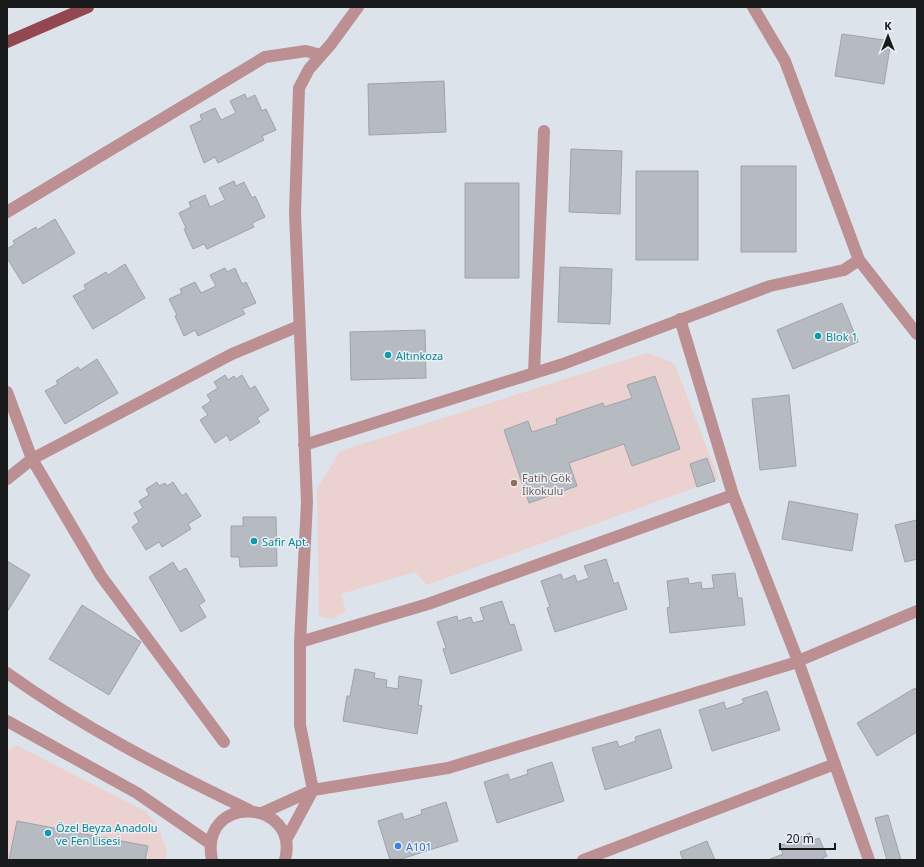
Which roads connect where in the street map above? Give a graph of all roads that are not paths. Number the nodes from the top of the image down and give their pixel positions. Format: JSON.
{"nodes":[{"id":1,"x":88,"y":7,"type":"edge"},
{"id":2,"x":358,"y":7,"type":"edge"},
{"id":3,"x":753,"y":7,"type":"edge"},
{"id":4,"x":7,"y":42,"type":"edge"},
{"id":5,"x":321,"y":55,"type":"junction"},
{"id":6,"x":544,"y":131,"type":"dead end"},
{"id":7,"x":7,"y":212,"type":"edge"},
{"id":8,"x":859,"y":260,"type":"junction"},
{"id":9,"x":680,"y":320,"type":"junction"},
{"id":10,"x":299,"y":326,"type":"junction"},
{"id":11,"x":917,"y":334,"type":"edge"},
{"id":12,"x":534,"y":373,"type":"junction"},
{"id":13,"x":7,"y":392,"type":"edge"},
{"id":14,"x":304,"y":445,"type":"junction"},
{"id":15,"x":32,"y":459,"type":"junction"},
{"id":16,"x":7,"y":479,"type":"edge"},
{"id":17,"x":733,"y":495,"type":"junction"},
{"id":18,"x":917,"y":611,"type":"edge"},
{"id":19,"x":300,"y":642,"type":"junction"},
{"id":20,"x":798,"y":661,"type":"junction"},
{"id":21,"x":7,"y":673,"type":"edge"},
{"id":22,"x":7,"y":721,"type":"edge"},
{"id":23,"x":224,"y":742,"type":"dead end"},
{"id":24,"x":835,"y":764,"type":"junction"},
{"id":25,"x":313,"y":790,"type":"junction"},
{"id":26,"x":249,"y":810,"type":"junction"},
{"id":27,"x":262,"y":813,"type":"junction"},
{"id":28,"x":287,"y":853,"type":"edge"},
{"id":29,"x":209,"y":854,"type":"edge"},
{"id":30,"x":583,"y":860,"type":"edge"},
{"id":31,"x":869,"y":860,"type":"edge"}],
"edges":[{"from":1,"to":4,"type":"main road"},
{"from":2,"to":5,"type":"street"},
{"from":3,"to":8,"type":"street"},
{"from":5,"to":7,"type":"street"},
{"from":5,"to":10,"type":"street"},
{"from":6,"to":12,"type":"street"},
{"from":8,"to":9,"type":"street"},
{"from":8,"to":11,"type":"street"},
{"from":9,"to":12,"type":"street"},
{"from":9,"to":17,"type":"street"},
{"from":10,"to":14,"type":"street"},
{"from":10,"to":15,"type":"street"},
{"from":12,"to":14,"type":"street"},
{"from":13,"to":15,"type":"street"},
{"from":14,"to":19,"type":"street"},
{"from":15,"to":16,"type":"street"},
{"from":15,"to":23,"type":"street"},
{"from":17,"to":19,"type":"street"},
{"from":17,"to":20,"type":"street"},
{"from":18,"to":20,"type":"street"},
{"from":19,"to":25,"type":"street"},
{"from":20,"to":24,"type":"street"},
{"from":20,"to":25,"type":"street"},
{"from":21,"to":26,"type":"street"},
{"from":22,"to":29,"type":"street"},
{"from":24,"to":30,"type":"street"},
{"from":24,"to":31,"type":"street"},
{"from":25,"to":27,"type":"street"},
{"from":25,"to":28,"type":"street"},
{"from":26,"to":27,"type":"street"},
{"from":26,"to":29,"type":"street"},
{"from":27,"to":28,"type":"street"}]}
